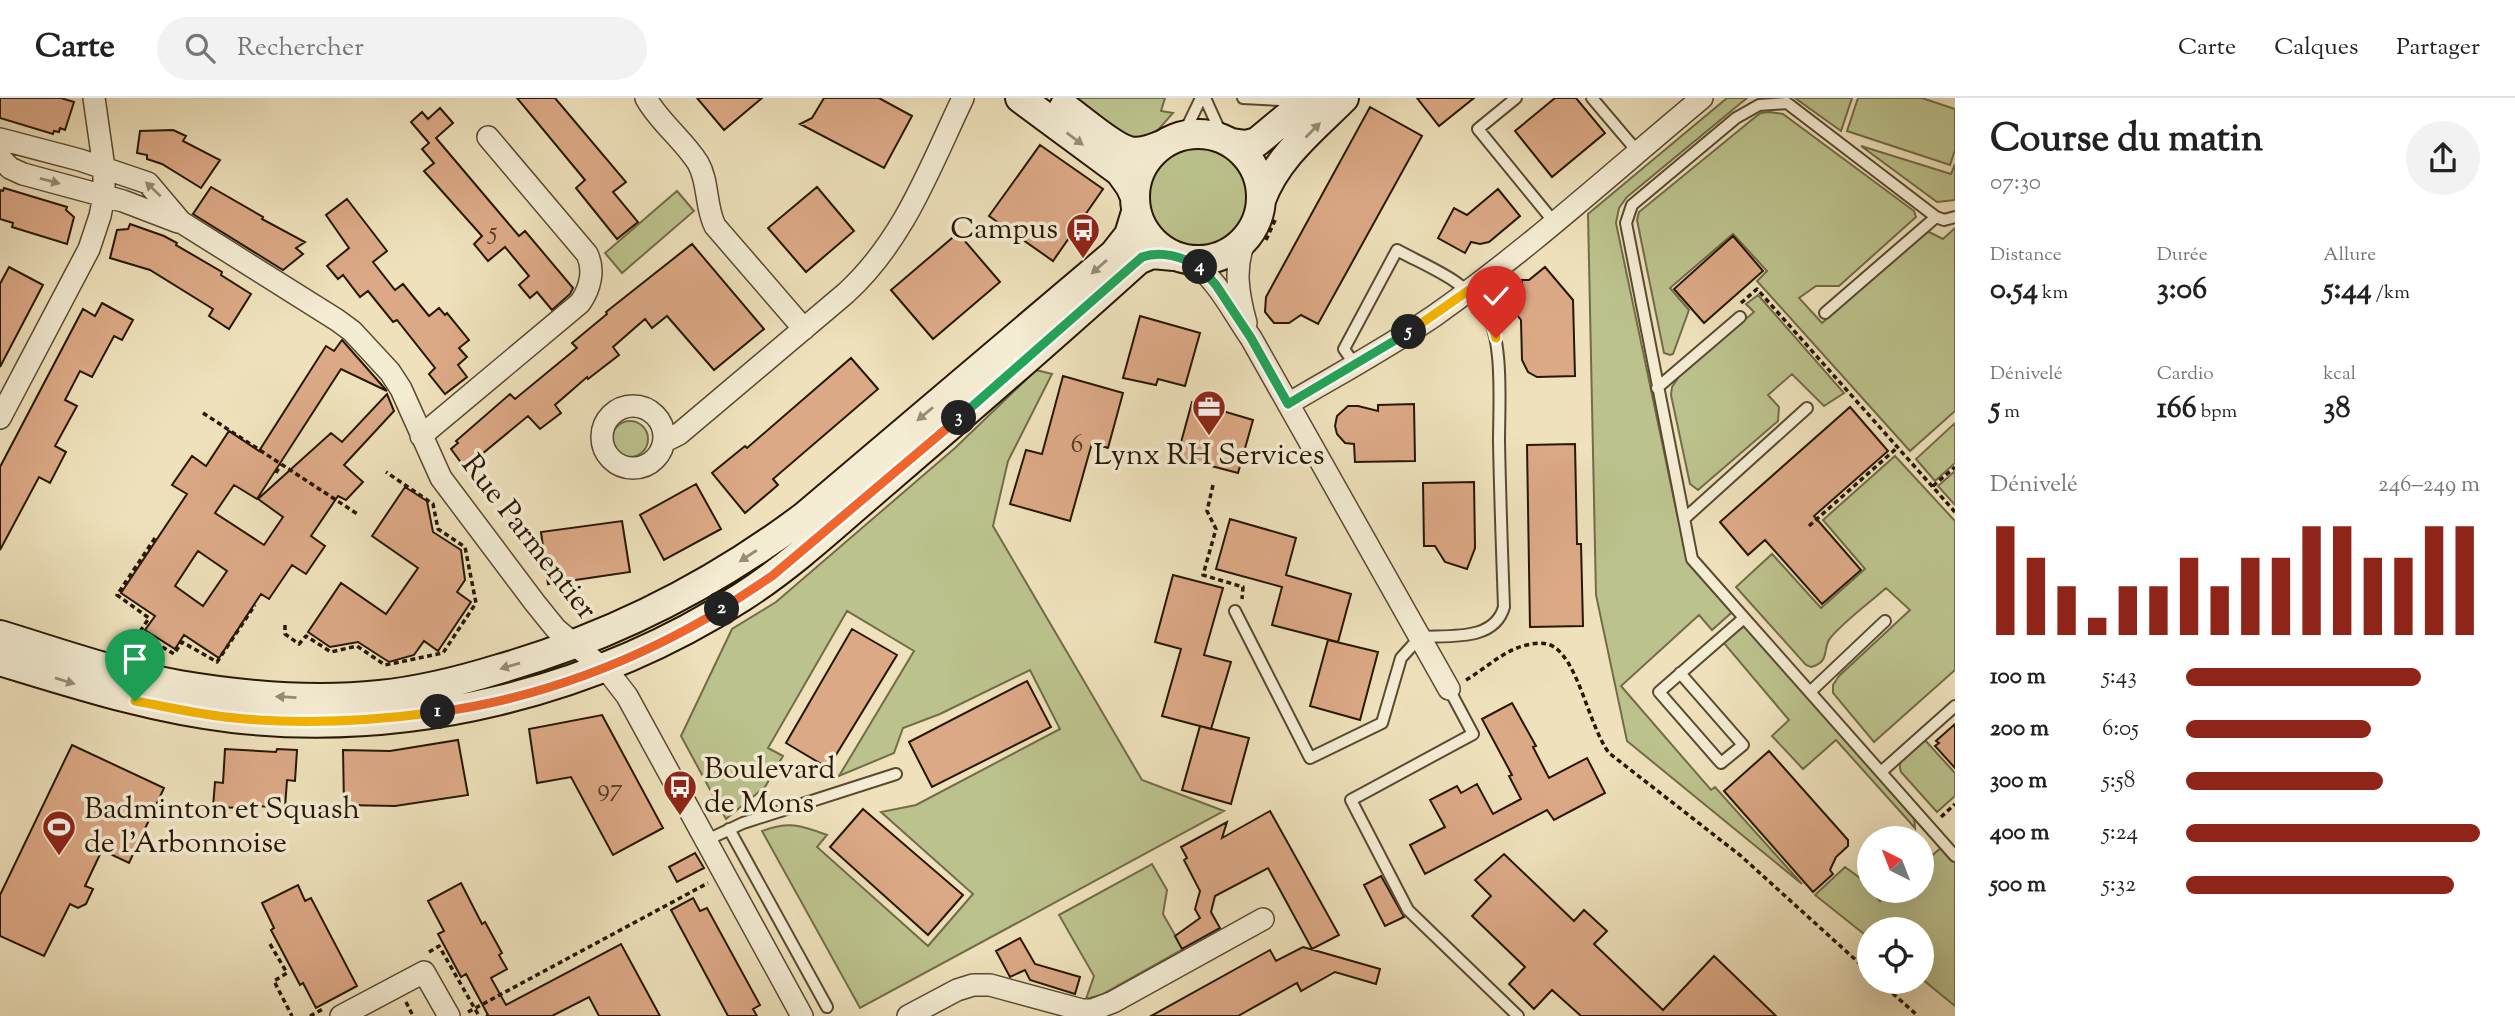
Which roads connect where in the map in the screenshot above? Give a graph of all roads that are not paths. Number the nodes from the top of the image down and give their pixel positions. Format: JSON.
{"nodes":[{"id":1,"x":94,"y":98,"type":"edge"},
{"id":2,"x":646,"y":98,"type":"edge"},
{"id":3,"x":963,"y":98,"type":"edge"},
{"id":4,"x":1020,"y":98,"type":"edge"},
{"id":5,"x":1052,"y":98,"type":"edge"},
{"id":6,"x":1203,"y":98,"type":"edge"},
{"id":7,"x":1242,"y":98,"type":"edge"},
{"id":8,"x":1344,"y":98,"type":"edge"},
{"id":9,"x":1516,"y":98,"type":"edge"},
{"id":10,"x":1592,"y":98,"type":"edge"},
{"id":11,"x":1702,"y":98,"type":"edge"},
{"id":12,"x":1308,"y":99,"type":"edge"},
{"id":13,"x":488,"y":137,"type":"dead end"},
{"id":14,"x":0,"y":139,"type":"edge"},
{"id":15,"x":1169,"y":142,"type":"junction"},
{"id":16,"x":1228,"y":142,"type":"junction"},
{"id":17,"x":1637,"y":152,"type":"junction"},
{"id":18,"x":0,"y":158,"type":"edge"},
{"id":19,"x":104,"y":168,"type":"junction"},
{"id":20,"x":104,"y":196,"type":"junction"},
{"id":21,"x":1135,"y":205,"type":"junction"},
{"id":22,"x":1269,"y":209,"type":"junction"},
{"id":23,"x":1936,"y":217,"type":"junction"},
{"id":24,"x":1955,"y":217,"type":"edge"},
{"id":25,"x":1553,"y":222,"type":"junction"},
{"id":26,"x":190,"y":228,"type":"junction"},
{"id":27,"x":1255,"y":241,"type":"junction"},
{"id":28,"x":1181,"y":258,"type":"junction"},
{"id":29,"x":1469,"y":290,"type":"junction"},
{"id":30,"x":1825,"y":313,"type":"dead end"},
{"id":31,"x":1740,"y":317,"type":"road end"},
{"id":32,"x":804,"y":329,"type":"junction"},
{"id":33,"x":1251,"y":338,"type":"junction"},
{"id":34,"x":1355,"y":365,"type":"junction"},
{"id":35,"x":1657,"y":388,"type":"junction"},
{"id":36,"x":1288,"y":404,"type":"junction"},
{"id":37,"x":1807,"y":408,"type":"dead end"},
{"id":38,"x":0,"y":418,"type":"edge"},
{"id":39,"x":421,"y":436,"type":"junction"},
{"id":40,"x":664,"y":441,"type":"dead end"},
{"id":41,"x":1684,"y":519,"type":"junction"},
{"id":42,"x":1238,"y":616,"type":"road end"},
{"id":43,"x":1744,"y":618,"type":"junction"},
{"id":44,"x":1885,"y":621,"type":"dead end"},
{"id":45,"x":0,"y":635,"type":"edge"},
{"id":46,"x":1420,"y":637,"type":"junction"},
{"id":47,"x":575,"y":645,"type":"junction"},
{"id":48,"x":0,"y":661,"type":"edge"},
{"id":49,"x":604,"y":668,"type":"junction"},
{"id":50,"x":1680,"y":673,"type":"junction"},
{"id":51,"x":1449,"y":689,"type":"joint"},
{"id":52,"x":1810,"y":692,"type":"junction"},
{"id":53,"x":1955,"y":706,"type":"edge"},
{"id":54,"x":1881,"y":772,"type":"junction"},
{"id":55,"x":896,"y":774,"type":"dead end"},
{"id":56,"x":729,"y":830,"type":"junction"},
{"id":57,"x":707,"y":840,"type":"junction"},
{"id":58,"x":1955,"y":856,"type":"edge"},
{"id":59,"x":1263,"y":919,"type":"dead end"},
{"id":60,"x":827,"y":1007,"type":"dead end"},
{"id":61,"x":341,"y":1016,"type":"edge"},
{"id":62,"x":449,"y":1016,"type":"edge"},
{"id":63,"x":802,"y":1016,"type":"edge"},
{"id":64,"x":908,"y":1016,"type":"edge"},
{"id":65,"x":1518,"y":1016,"type":"edge"}],
"edges":[{"from":1,"to":19,"type":"street"},
{"from":2,"to":32,"type":"street"},
{"from":3,"to":32,"type":"street"},
{"from":4,"to":21,"type":"main road","one_way":true},
{"from":5,"to":15,"type":"main road"},
{"from":6,"to":15,"type":"lane"},
{"from":6,"to":16,"type":"lane"},
{"from":7,"to":12,"type":"lane"},
{"from":22,"to":8,"type":"main road","one_way":true},
{"from":9,"to":25,"type":"lane"},
{"from":10,"to":17,"type":"lane"},
{"from":11,"to":17,"type":"street"},
{"from":12,"to":16,"type":"main road"},
{"from":13,"to":39,"type":"street"},
{"from":14,"to":19,"type":"street","name":"Rue Parmentier"},
{"from":15,"to":16,"type":"main road"},
{"from":15,"to":21,"type":"main road"},
{"from":16,"to":22,"type":"main road"},
{"from":17,"to":25,"type":"street"},
{"from":18,"to":20,"type":"street","name":"Rue Parmentier","one_way":true},
{"from":19,"to":20,"type":"street"},
{"from":26,"to":19,"type":"street","name":"Rue Parmentier","one_way":true},
{"from":20,"to":26,"type":"street","name":"Rue Parmentier"},
{"from":20,"to":38,"type":"street"},
{"from":21,"to":28,"type":"main road"},
{"from":21,"to":47,"type":"main road","one_way":true},
{"from":22,"to":27,"type":"main road"},
{"from":23,"to":24,"type":"lane"},
{"from":23,"to":30,"type":"lane"},
{"from":23,"to":35,"type":"lane"},
{"from":25,"to":29,"type":"street"},
{"from":26,"to":39,"type":"street","name":"Rue Parmentier"},
{"from":27,"to":28,"type":"main road"},
{"from":27,"to":33,"type":"street"},
{"from":28,"to":33,"type":"street"},
{"from":28,"to":49,"type":"main road"},
{"from":29,"to":34,"type":"street"},
{"from":29,"to":34,"type":"lane"},
{"from":29,"to":46,"type":"lane"},
{"from":31,"to":35,"type":"lane"},
{"from":32,"to":40,"type":"street"},
{"from":33,"to":36,"type":"street"},
{"from":34,"to":36,"type":"street"},
{"from":35,"to":41,"type":"lane"},
{"from":36,"to":46,"type":"street"},
{"from":37,"to":41,"type":"lane"},
{"from":39,"to":47,"type":"street","name":"Rue Parmentier"},
{"from":41,"to":43,"type":"lane"},
{"from":42,"to":46,"type":"lane"},
{"from":43,"to":50,"type":"lane"},
{"from":43,"to":52,"type":"lane"},
{"from":44,"to":52,"type":"lane"},
{"from":47,"to":45,"type":"main road","one_way":true},
{"from":46,"to":51,"type":"street"},
{"from":47,"to":49,"type":"street","name":"Rue Parmentier"},
{"from":48,"to":49,"type":"main road","one_way":true},
{"from":49,"to":57,"type":"street","name":"Rue Parmentier"},
{"from":50,"to":50,"type":"lane"},
{"from":51,"to":65,"type":"lane"},
{"from":52,"to":54,"type":"lane"},
{"from":53,"to":54,"type":"lane"},
{"from":54,"to":58,"type":"lane"},
{"from":55,"to":56,"type":"lane"},
{"from":56,"to":57,"type":"lane"},
{"from":56,"to":60,"type":"lane"},
{"from":57,"to":63,"type":"street","name":"Rue Parmentier"},
{"from":59,"to":64,"type":"street"},
{"from":61,"to":62,"type":"street"}]}
